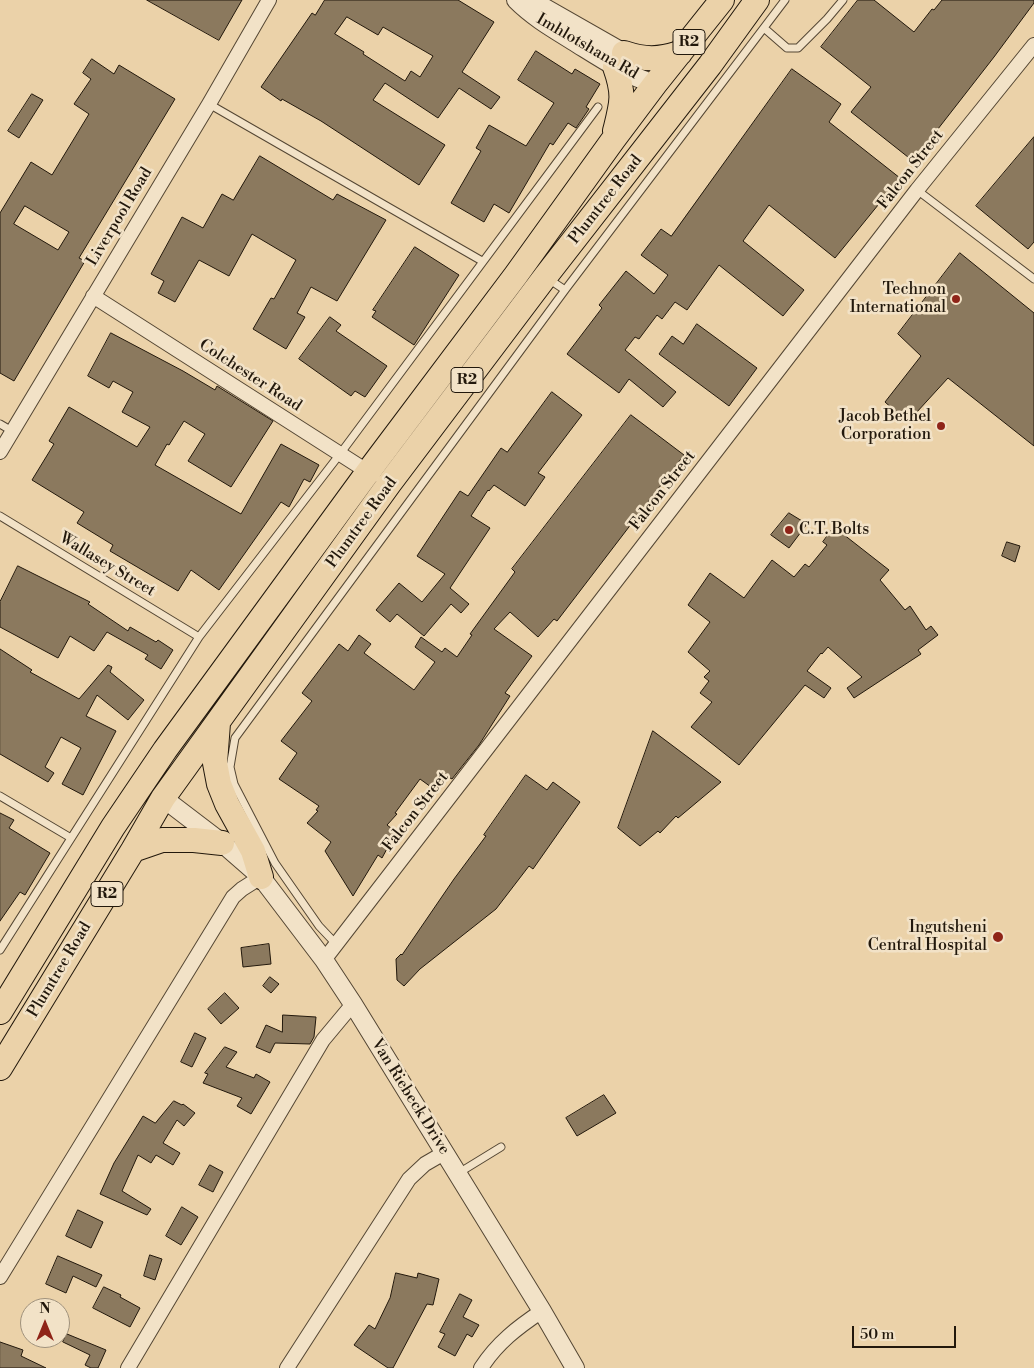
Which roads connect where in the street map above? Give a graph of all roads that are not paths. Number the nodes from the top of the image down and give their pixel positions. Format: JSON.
{"nodes":[{"id":1,"x":270,"y":0,"type":"edge"},
{"id":2,"x":516,"y":0,"type":"edge"},
{"id":3,"x":523,"y":0,"type":"edge"},
{"id":4,"x":722,"y":0,"type":"edge"},
{"id":5,"x":758,"y":0,"type":"edge"},
{"id":6,"x":785,"y":0,"type":"edge"},
{"id":7,"x":843,"y":0,"type":"edge"},
{"id":8,"x":764,"y":28,"type":"junction"},
{"id":9,"x":1034,"y":45,"type":"edge"},
{"id":10,"x":680,"y":53,"type":"junction"},
{"id":11,"x":619,"y":60,"type":"junction"},
{"id":12,"x":710,"y":66,"type":"junction"},
{"id":13,"x":655,"y":84,"type":"junction"},
{"id":14,"x":209,"y":104,"type":"junction"},
{"id":15,"x":598,"y":107,"type":"dead end"},
{"id":16,"x":657,"y":136,"type":"junction"},
{"id":17,"x":613,"y":140,"type":"junction"},
{"id":18,"x":917,"y":190,"type":"junction"},
{"id":19,"x":482,"y":261,"type":"junction"},
{"id":20,"x":545,"y":276,"type":"junction"},
{"id":21,"x":1034,"y":279,"type":"edge"},
{"id":22,"x":564,"y":290,"type":"junction"},
{"id":23,"x":93,"y":296,"type":"junction"},
{"id":24,"x":6,"y":428,"type":"edge"},
{"id":25,"x":0,"y":452,"type":"edge"},
{"id":26,"x":340,"y":454,"type":"junction"},
{"id":27,"x":368,"y":472,"type":"junction"},
{"id":28,"x":389,"y":484,"type":"junction"},
{"id":29,"x":0,"y":516,"type":"edge"},
{"id":30,"x":199,"y":637,"type":"junction"},
{"id":31,"x":218,"y":723,"type":"junction"},
{"id":32,"x":165,"y":750,"type":"junction"},
{"id":33,"x":0,"y":796,"type":"edge"},
{"id":34,"x":163,"y":798,"type":"junction"},
{"id":35,"x":113,"y":827,"type":"junction"},
{"id":36,"x":71,"y":838,"type":"junction"},
{"id":37,"x":222,"y":843,"type":"junction"},
{"id":38,"x":133,"y":850,"type":"junction"},
{"id":39,"x":261,"y":877,"type":"junction"},
{"id":40,"x":336,"y":944,"type":"junction"},
{"id":41,"x":0,"y":950,"type":"edge"},
{"id":42,"x":324,"y":960,"type":"junction"},
{"id":43,"x":353,"y":1004,"type":"junction"},
{"id":44,"x":0,"y":1012,"type":"edge"},
{"id":45,"x":2,"y":1061,"type":"edge"},
{"id":46,"x":502,"y":1147,"type":"dead end"},
{"id":47,"x":444,"y":1154,"type":"junction"},
{"id":48,"x":457,"y":1174,"type":"junction"},
{"id":49,"x":0,"y":1277,"type":"edge"},
{"id":50,"x":542,"y":1311,"type":"junction"},
{"id":51,"x":128,"y":1368,"type":"edge"},
{"id":52,"x":287,"y":1368,"type":"edge"},
{"id":53,"x":482,"y":1368,"type":"edge"},
{"id":54,"x":575,"y":1368,"type":"edge"}],
"edges":[{"from":1,"to":14,"type":"street","name":"Liverpool Road"},
{"from":2,"to":11,"type":"street","name":"Imhlotshana Rd"},
{"from":3,"to":11,"type":"street","name":"Imhlotshana Rd"},
{"from":4,"to":10,"type":"highway","name":"Plumtree Road","number":"R2"},
{"from":5,"to":12,"type":"highway","name":"Plumtree Road","number":"R2"},
{"from":6,"to":8,"type":"lane"},
{"from":7,"to":8,"type":"lane"},
{"from":8,"to":22,"type":"lane"},
{"from":9,"to":18,"type":"street","name":"Falcon Street"},
{"from":10,"to":11,"type":"highway"},
{"from":10,"to":13,"type":"highway","name":"Plumtree Road","number":"R2"},
{"from":11,"to":13,"type":"street","name":"Imhlotshana Rd"},
{"from":11,"to":17,"type":"highway"},
{"from":12,"to":13,"type":"highway"},
{"from":12,"to":16,"type":"highway","name":"Plumtree Road","number":"R2"},
{"from":13,"to":16,"type":"highway"},
{"from":13,"to":17,"type":"highway","name":"Plumtree Road","number":"R2"},
{"from":14,"to":19,"type":"lane"},
{"from":14,"to":23,"type":"street","name":"Liverpool Road"},
{"from":15,"to":19,"type":"lane"},
{"from":16,"to":20,"type":"highway","name":"Plumtree Road","number":"R2"},
{"from":17,"to":27,"type":"highway","name":"Plumtree Road","number":"R2"},
{"from":18,"to":21,"type":"lane"},
{"from":18,"to":40,"type":"street","name":"Falcon Street"},
{"from":19,"to":26,"type":"lane"},
{"from":20,"to":22,"type":"lane"},
{"from":20,"to":28,"type":"highway","name":"Plumtree Road","number":"R2"},
{"from":22,"to":40,"type":"lane"},
{"from":23,"to":24,"type":"street","name":"Liverpool Road"},
{"from":23,"to":26,"type":"street","name":"Colchester Road"},
{"from":24,"to":25,"type":"street","name":"Liverpool Road"},
{"from":26,"to":27,"type":"street","name":"Colchester Road"},
{"from":26,"to":30,"type":"lane"},
{"from":27,"to":28,"type":"street","name":"Colchester Road"},
{"from":27,"to":32,"type":"highway","name":"Plumtree Road","number":"R2"},
{"from":28,"to":31,"type":"highway","name":"Plumtree Road","number":"R2"},
{"from":29,"to":30,"type":"lane","name":"Wallasey Street"},
{"from":30,"to":36,"type":"lane"},
{"from":31,"to":34,"type":"highway","name":"Plumtree Road","number":"R2"},
{"from":31,"to":39,"type":"highway"},
{"from":32,"to":34,"type":"highway"},
{"from":32,"to":35,"type":"highway","name":"Plumtree Road","number":"R2"},
{"from":33,"to":36,"type":"lane"},
{"from":34,"to":35,"type":"highway"},
{"from":34,"to":37,"type":"street","name":"Van Riebeck Drive"},
{"from":34,"to":38,"type":"highway","name":"Plumtree Road","number":"R2"},
{"from":35,"to":44,"type":"highway","name":"Plumtree Road","number":"R2"},
{"from":36,"to":41,"type":"lane"},
{"from":37,"to":38,"type":"highway"},
{"from":37,"to":39,"type":"street","name":"Van Riebeck Drive"},
{"from":38,"to":45,"type":"highway","name":"Plumtree Road","number":"R2"},
{"from":39,"to":42,"type":"street","name":"Van Riebeck Drive"},
{"from":39,"to":49,"type":"street"},
{"from":40,"to":42,"type":"street","name":"Falcon Street"},
{"from":42,"to":43,"type":"street","name":"Van Riebeck Drive"},
{"from":43,"to":47,"type":"street","name":"Van Riebeck Drive"},
{"from":43,"to":51,"type":"street"},
{"from":46,"to":48,"type":"lane"},
{"from":47,"to":48,"type":"street","name":"Van Riebeck Drive"},
{"from":47,"to":52,"type":"street"},
{"from":48,"to":50,"type":"street","name":"Van Riebeck Drive"},
{"from":50,"to":53,"type":"street"},
{"from":50,"to":54,"type":"street","name":"Van Riebeck Drive"}]}
